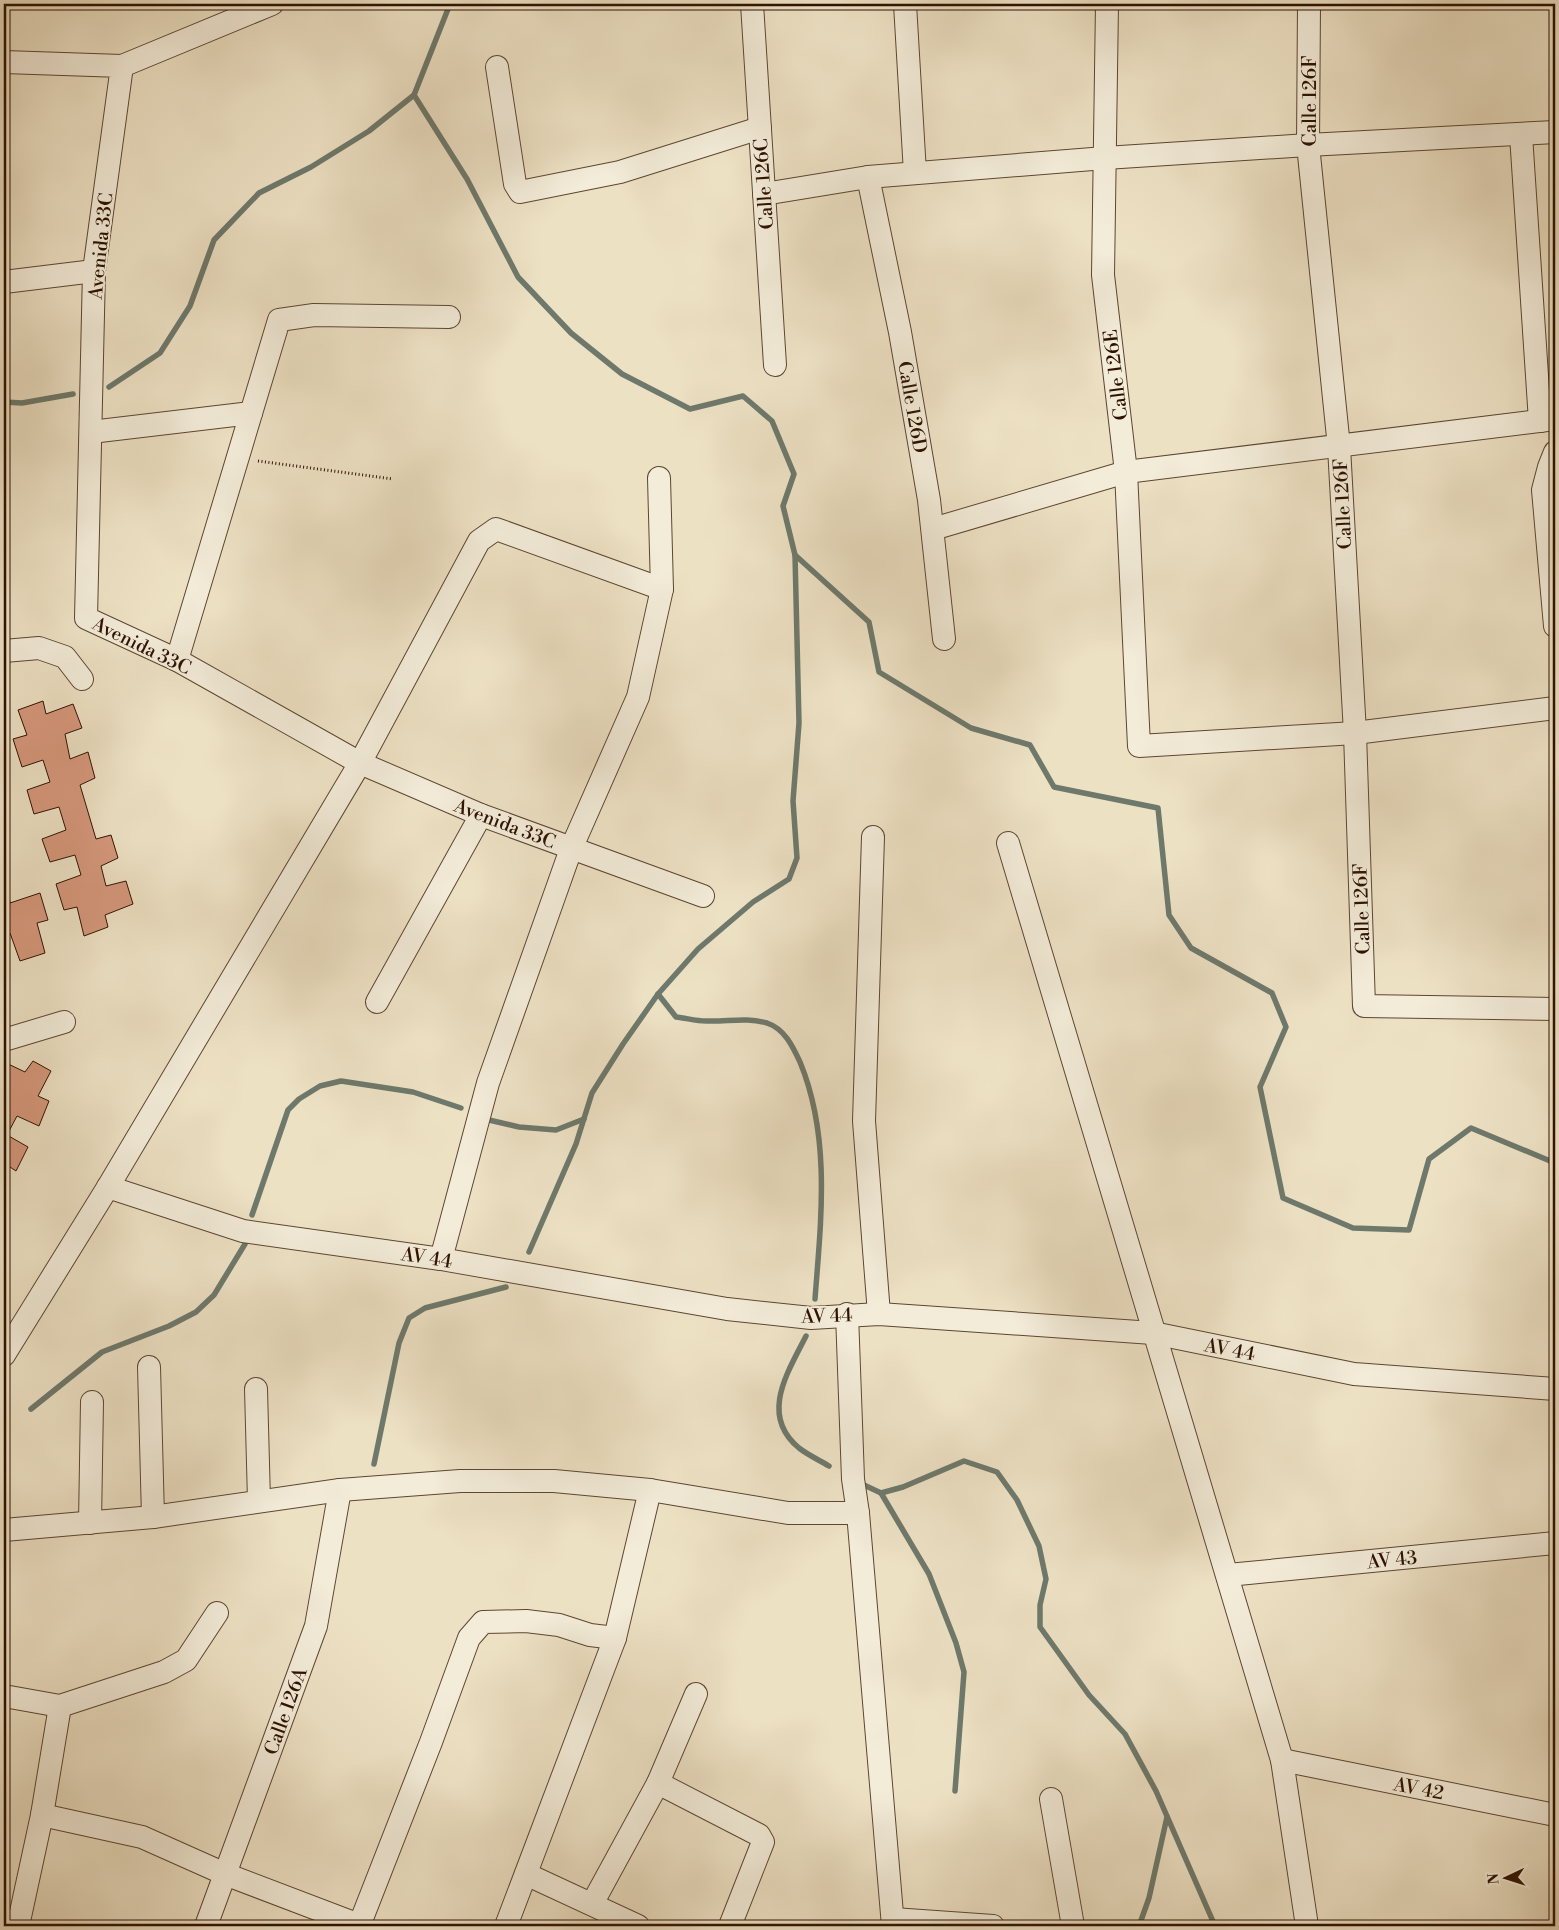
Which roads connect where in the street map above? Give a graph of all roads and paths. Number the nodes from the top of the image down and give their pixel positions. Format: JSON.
{"nodes":[{"id":1,"x":272,"y":4,"type":"edge"},
{"id":2,"x":752,"y":4,"type":"edge"},
{"id":3,"x":905,"y":4,"type":"edge"},
{"id":4,"x":1107,"y":4,"type":"edge"},
{"id":5,"x":1309,"y":4,"type":"edge"},
{"id":6,"x":4,"y":62,"type":"edge"},
{"id":7,"x":122,"y":66,"type":"junction"},
{"id":8,"x":497,"y":67,"type":"dead end"},
{"id":9,"x":760,"y":128,"type":"junction"},
{"id":10,"x":1555,"y":132,"type":"edge"},
{"id":11,"x":1521,"y":135,"type":"junction"},
{"id":12,"x":1308,"y":144,"type":"junction"},
{"id":13,"x":1105,"y":158,"type":"junction"},
{"id":14,"x":916,"y":173,"type":"junction"},
{"id":15,"x":868,"y":177,"type":"junction"},
{"id":16,"x":764,"y":194,"type":"junction"},
{"id":17,"x":94,"y":271,"type":"junction"},
{"id":18,"x":4,"y":282,"type":"edge"},
{"id":19,"x":449,"y":318,"type":"dead end"},
{"id":20,"x":775,"y":365,"type":"dead end"},
{"id":21,"x":251,"y":414,"type":"junction"},
{"id":22,"x":1548,"y":420,"type":"edge"},
{"id":23,"x":91,"y":432,"type":"junction"},
{"id":24,"x":1339,"y":447,"type":"junction"},
{"id":25,"x":1555,"y":452,"type":"edge"},
{"id":26,"x":238,"y":458,"type":"junction"},
{"id":27,"x":1126,"y":472,"type":"junction"},
{"id":28,"x":659,"y":478,"type":"dead end"},
{"id":29,"x":392,"y":479,"type":"dead end"},
{"id":30,"x":932,"y":529,"type":"junction"},
{"id":31,"x":662,"y":589,"type":"junction"},
{"id":32,"x":1555,"y":626,"type":"edge"},
{"id":33,"x":944,"y":639,"type":"dead end"},
{"id":34,"x":4,"y":651,"type":"edge"},
{"id":35,"x":177,"y":660,"type":"junction"},
{"id":36,"x":82,"y":679,"type":"dead end"},
{"id":37,"x":1555,"y":708,"type":"edge"},
{"id":38,"x":1356,"y":733,"type":"junction"},
{"id":39,"x":360,"y":763,"type":"junction"},
{"id":40,"x":481,"y":815,"type":"junction"},
{"id":41,"x":873,"y":836,"type":"dead end"},
{"id":42,"x":1008,"y":843,"type":"dead end"},
{"id":43,"x":571,"y":849,"type":"junction"},
{"id":44,"x":702,"y":896,"type":"dead end"},
{"id":45,"x":377,"y":1002,"type":"dead end"},
{"id":46,"x":1555,"y":1009,"type":"edge"},
{"id":47,"x":64,"y":1022,"type":"dead end"},
{"id":48,"x":4,"y":1040,"type":"edge"},
{"id":49,"x":108,"y":1187,"type":"junction"},
{"id":50,"x":441,"y":1259,"type":"junction"},
{"id":51,"x":847,"y":1314,"type":"junction"},
{"id":52,"x":879,"y":1314,"type":"junction"},
{"id":53,"x":1153,"y":1334,"type":"junction"},
{"id":54,"x":4,"y":1355,"type":"edge"},
{"id":55,"x":148,"y":1367,"type":"dead end"},
{"id":56,"x":256,"y":1389,"type":"dead end"},
{"id":57,"x":1555,"y":1389,"type":"edge"},
{"id":58,"x":92,"y":1402,"type":"dead end"},
{"id":59,"x":340,"y":1490,"type":"junction"},
{"id":60,"x":650,"y":1490,"type":"junction"},
{"id":61,"x":259,"y":1501,"type":"junction"},
{"id":62,"x":858,"y":1514,"type":"junction"},
{"id":63,"x":153,"y":1517,"type":"junction"},
{"id":64,"x":90,"y":1523,"type":"junction"},
{"id":65,"x":4,"y":1530,"type":"edge"},
{"id":66,"x":1555,"y":1543,"type":"edge"},
{"id":67,"x":1228,"y":1575,"type":"junction"},
{"id":68,"x":217,"y":1614,"type":"dead end"},
{"id":69,"x":615,"y":1638,"type":"junction"},
{"id":70,"x":696,"y":1694,"type":"dead end"},
{"id":71,"x":4,"y":1696,"type":"edge"},
{"id":72,"x":60,"y":1706,"type":"junction"},
{"id":73,"x":1282,"y":1760,"type":"junction"},
{"id":74,"x":658,"y":1783,"type":"junction"},
{"id":75,"x":1051,"y":1799,"type":"dead end"},
{"id":76,"x":42,"y":1815,"type":"junction"},
{"id":77,"x":1555,"y":1815,"type":"edge"},
{"id":78,"x":225,"y":1874,"type":"junction"},
{"id":79,"x":526,"y":1874,"type":"junction"},
{"id":80,"x":592,"y":1904,"type":"junction"},
{"id":81,"x":893,"y":1923,"type":"edge"},
{"id":82,"x":18,"y":1926,"type":"edge"},
{"id":83,"x":206,"y":1926,"type":"edge"},
{"id":84,"x":359,"y":1926,"type":"edge"},
{"id":85,"x":506,"y":1926,"type":"edge"},
{"id":86,"x":638,"y":1926,"type":"edge"},
{"id":87,"x":730,"y":1926,"type":"edge"},
{"id":88,"x":993,"y":1926,"type":"edge"},
{"id":89,"x":1073,"y":1926,"type":"edge"},
{"id":90,"x":1308,"y":1926,"type":"edge"}],
"edges":[{"from":1,"to":7,"type":"street"},
{"from":2,"to":9,"type":"street","name":"Calle 126C"},
{"from":3,"to":14,"type":"street"},
{"from":4,"to":13,"type":"street","name":"Calle 126E"},
{"from":5,"to":12,"type":"street","name":"Calle 126F"},
{"from":6,"to":7,"type":"street"},
{"from":7,"to":17,"type":"street","name":"Avenida 33C"},
{"from":8,"to":9,"type":"street"},
{"from":9,"to":16,"type":"street","name":"Calle 126C"},
{"from":10,"to":11,"type":"street"},
{"from":11,"to":12,"type":"street"},
{"from":11,"to":22,"type":"street"},
{"from":12,"to":13,"type":"street"},
{"from":12,"to":24,"type":"street","name":"Calle 126F"},
{"from":13,"to":14,"type":"street"},
{"from":13,"to":27,"type":"street","name":"Calle 126E"},
{"from":14,"to":15,"type":"street"},
{"from":15,"to":16,"type":"street"},
{"from":15,"to":30,"type":"street","name":"Calle 126D"},
{"from":16,"to":20,"type":"street","name":"Calle 126C"},
{"from":17,"to":18,"type":"street"},
{"from":17,"to":23,"type":"street","name":"Avenida 33C"},
{"from":19,"to":21,"type":"street"},
{"from":21,"to":23,"type":"street"},
{"from":21,"to":26,"type":"street"},
{"from":22,"to":24,"type":"street"},
{"from":23,"to":35,"type":"street","name":"Avenida 33C"},
{"from":24,"to":27,"type":"street"},
{"from":24,"to":38,"type":"street","name":"Calle 126F"},
{"from":25,"to":32,"type":"street"},
{"from":26,"to":29,"type":"path"},
{"from":26,"to":35,"type":"street"},
{"from":27,"to":30,"type":"street"},
{"from":27,"to":38,"type":"street","name":"Calle 126E"},
{"from":28,"to":31,"type":"street"},
{"from":30,"to":33,"type":"street","name":"Calle 126D"},
{"from":31,"to":39,"type":"street"},
{"from":31,"to":43,"type":"street"},
{"from":34,"to":36,"type":"street"},
{"from":35,"to":39,"type":"street","name":"Avenida 33C"},
{"from":37,"to":38,"type":"street"},
{"from":38,"to":46,"type":"street","name":"Calle 126F"},
{"from":39,"to":40,"type":"street","name":"Avenida 33C"},
{"from":39,"to":49,"type":"street"},
{"from":40,"to":43,"type":"street","name":"Avenida 33C"},
{"from":40,"to":45,"type":"street"},
{"from":41,"to":52,"type":"street"},
{"from":42,"to":53,"type":"street"},
{"from":43,"to":44,"type":"street","name":"Avenida 33C"},
{"from":43,"to":50,"type":"street"},
{"from":47,"to":48,"type":"street"},
{"from":49,"to":50,"type":"street","name":"AV 44"},
{"from":49,"to":54,"type":"street"},
{"from":50,"to":51,"type":"street","name":"AV 44"},
{"from":51,"to":52,"type":"street","name":"AV 44"},
{"from":51,"to":62,"type":"street"},
{"from":52,"to":53,"type":"street","name":"AV 44"},
{"from":53,"to":57,"type":"street","name":"AV 44"},
{"from":53,"to":67,"type":"street"},
{"from":55,"to":63,"type":"street"},
{"from":56,"to":61,"type":"street"},
{"from":58,"to":64,"type":"street"},
{"from":59,"to":60,"type":"street"},
{"from":59,"to":61,"type":"street"},
{"from":59,"to":78,"type":"street","name":"Calle 126A"},
{"from":60,"to":62,"type":"street"},
{"from":60,"to":69,"type":"street"},
{"from":61,"to":63,"type":"street"},
{"from":62,"to":81,"type":"street"},
{"from":63,"to":64,"type":"street"},
{"from":64,"to":65,"type":"street"},
{"from":66,"to":67,"type":"street","name":"AV 43"},
{"from":67,"to":73,"type":"street"},
{"from":68,"to":72,"type":"street"},
{"from":69,"to":79,"type":"street"},
{"from":69,"to":84,"type":"street"},
{"from":70,"to":74,"type":"street"},
{"from":71,"to":72,"type":"street"},
{"from":72,"to":76,"type":"street"},
{"from":73,"to":77,"type":"street","name":"AV 42"},
{"from":73,"to":90,"type":"street"},
{"from":74,"to":80,"type":"street"},
{"from":74,"to":87,"type":"street"},
{"from":75,"to":89,"type":"street"},
{"from":76,"to":78,"type":"street"},
{"from":76,"to":82,"type":"street"},
{"from":78,"to":83,"type":"street","name":"Calle 126A"},
{"from":78,"to":84,"type":"street"},
{"from":79,"to":80,"type":"street"},
{"from":79,"to":85,"type":"street"},
{"from":80,"to":86,"type":"street"},
{"from":81,"to":88,"type":"street"}]}
